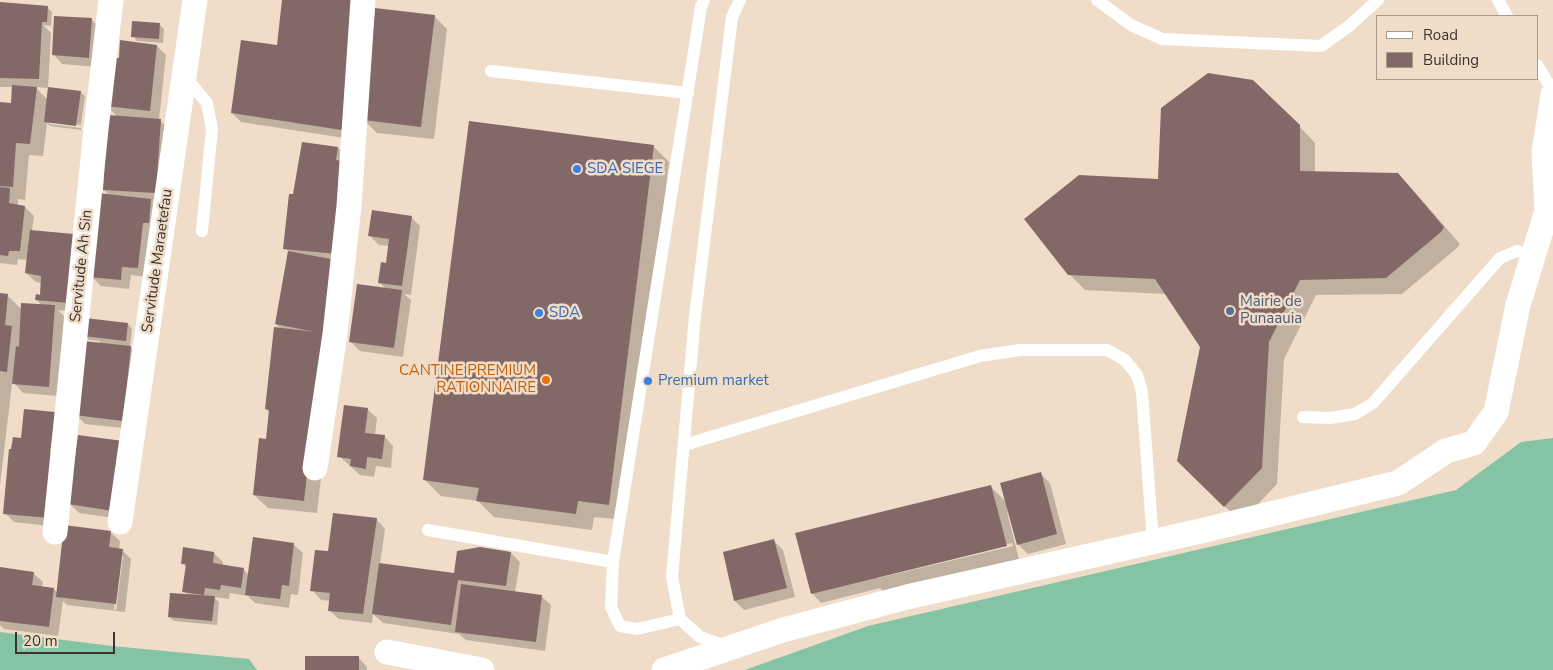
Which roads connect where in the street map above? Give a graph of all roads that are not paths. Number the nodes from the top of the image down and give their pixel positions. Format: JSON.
{"nodes":[{"id":1,"x":112,"y":0,"type":"edge"},
{"id":2,"x":195,"y":0,"type":"edge"},
{"id":3,"x":363,"y":0,"type":"edge"},
{"id":4,"x":704,"y":0,"type":"edge"},
{"id":5,"x":740,"y":0,"type":"edge"},
{"id":6,"x":1097,"y":0,"type":"edge"},
{"id":7,"x":1378,"y":0,"type":"edge"},
{"id":8,"x":1498,"y":0,"type":"edge"},
{"id":9,"x":1506,"y":15,"type":"edge"},
{"id":10,"x":1538,"y":67,"type":"edge"},
{"id":11,"x":491,"y":72,"type":"dead end"},
{"id":12,"x":184,"y":75,"type":"junction"},
{"id":13,"x":1553,"y":92,"type":"edge"},
{"id":14,"x":688,"y":94,"type":"junction"},
{"id":15,"x":1553,"y":95,"type":"edge"},
{"id":16,"x":1550,"y":146,"type":"edge"},
{"id":17,"x":202,"y":231,"type":"dead end"},
{"id":18,"x":1533,"y":256,"type":"junction"},
{"id":19,"x":1303,"y":417,"type":"dead end"},
{"id":20,"x":684,"y":445,"type":"junction"},
{"id":21,"x":315,"y":468,"type":"dead end"},
{"id":22,"x":120,"y":522,"type":"dead end"},
{"id":23,"x":428,"y":530,"type":"dead end"},
{"id":24,"x":55,"y":532,"type":"dead end"},
{"id":25,"x":1153,"y":542,"type":"junction"},
{"id":26,"x":613,"y":562,"type":"junction"},
{"id":27,"x":680,"y":619,"type":"junction"},
{"id":28,"x":730,"y":648,"type":"junction"},
{"id":29,"x":387,"y":652,"type":"dead end"},
{"id":30,"x":482,"y":670,"type":"edge"},
{"id":31,"x":664,"y":670,"type":"edge"}],
"edges":[{"from":1,"to":24,"type":"street","name":"Servitude Ah Sin"},
{"from":2,"to":12,"type":"street","name":"Servitude Maraetefau"},
{"from":3,"to":21,"type":"street"},
{"from":4,"to":14,"type":"lane"},
{"from":5,"to":20,"type":"lane"},
{"from":6,"to":7,"type":"lane"},
{"from":8,"to":9,"type":"lane"},
{"from":10,"to":13,"type":"lane"},
{"from":11,"to":14,"type":"lane"},
{"from":12,"to":17,"type":"lane"},
{"from":12,"to":22,"type":"street","name":"Servitude Maraetefau"},
{"from":14,"to":26,"type":"lane"},
{"from":15,"to":16,"type":"street"},
{"from":16,"to":18,"type":"street"},
{"from":18,"to":19,"type":"lane"},
{"from":18,"to":25,"type":"street"},
{"from":20,"to":25,"type":"lane"},
{"from":20,"to":27,"type":"lane"},
{"from":23,"to":26,"type":"lane"},
{"from":25,"to":28,"type":"street"},
{"from":26,"to":27,"type":"lane"},
{"from":27,"to":28,"type":"lane"},
{"from":28,"to":31,"type":"street"},
{"from":29,"to":30,"type":"street"}]}
